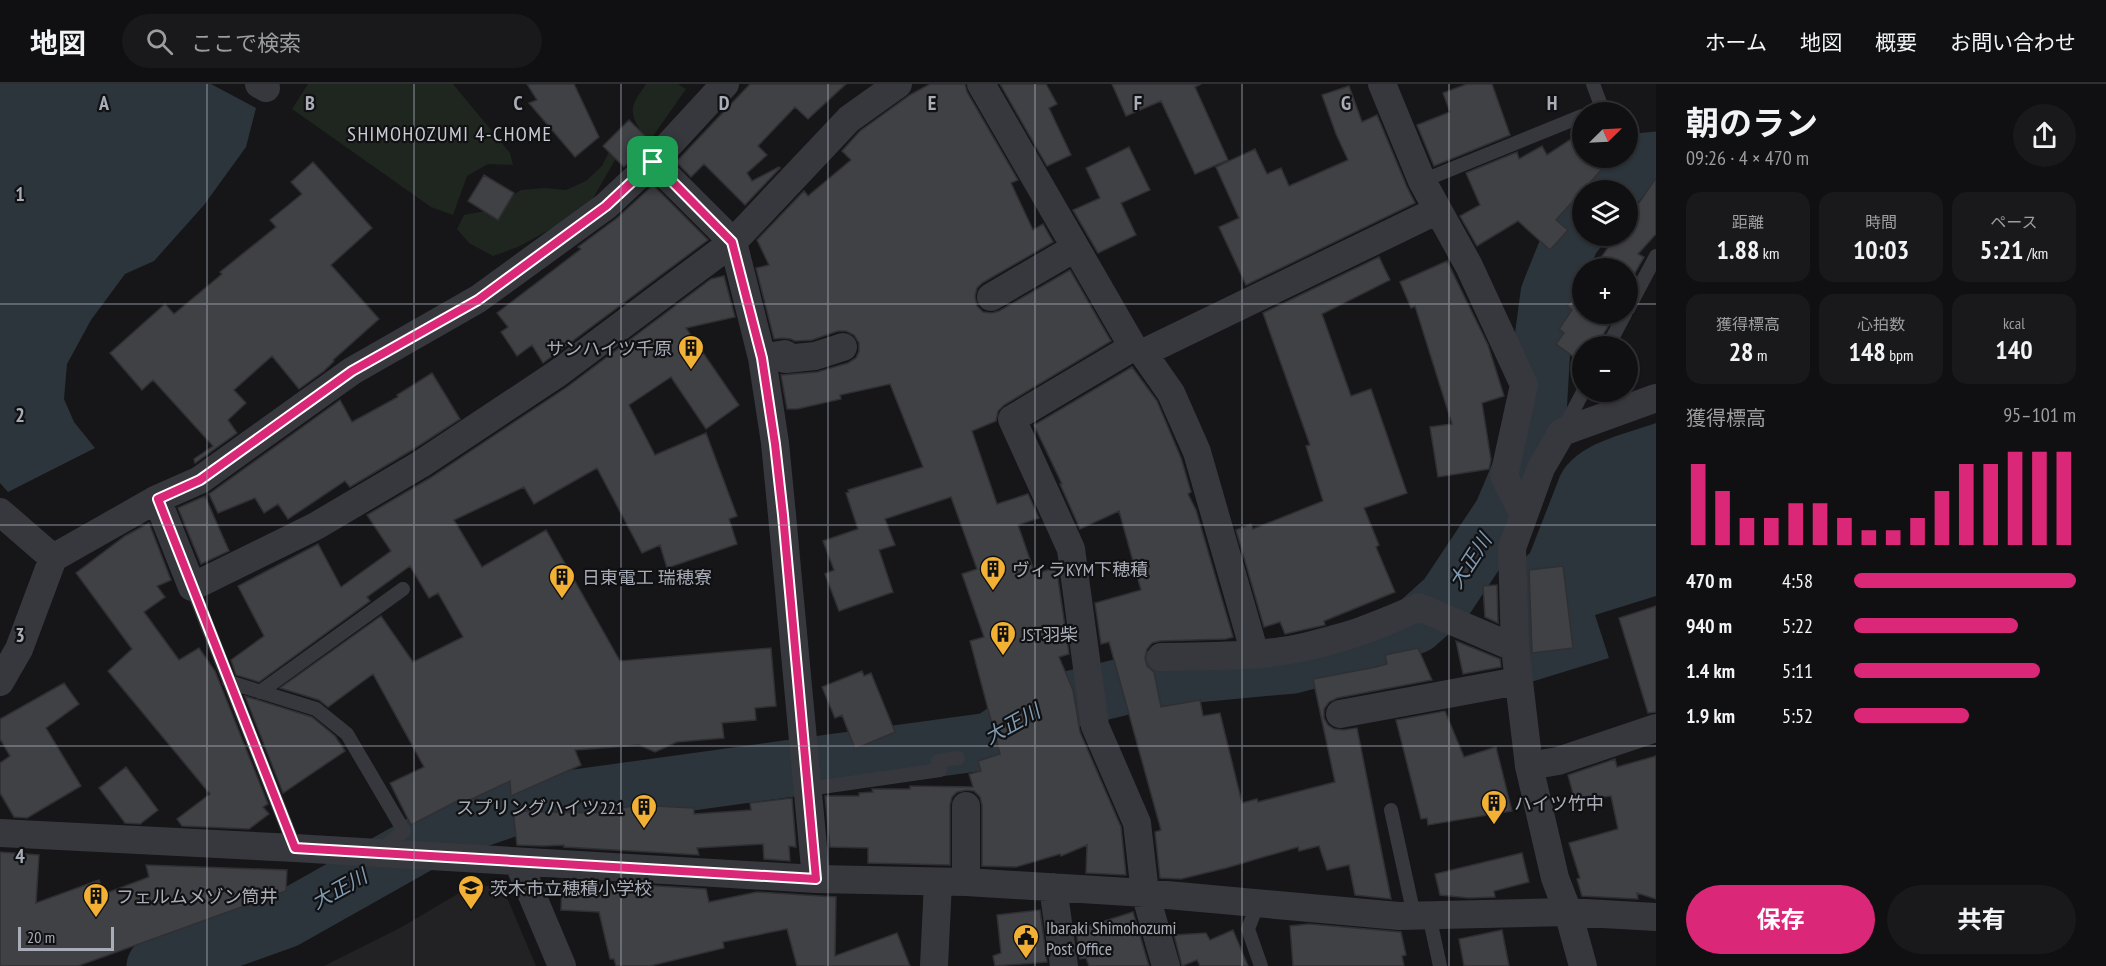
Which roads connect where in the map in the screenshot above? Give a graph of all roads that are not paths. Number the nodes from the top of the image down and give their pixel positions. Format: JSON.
{"nodes":[{"id":1,"x":725,"y":84,"type":"edge"},
{"id":2,"x":898,"y":84,"type":"edge"},
{"id":3,"x":981,"y":84,"type":"edge"},
{"id":4,"x":1382,"y":84,"type":"edge"},
{"id":5,"x":1593,"y":84,"type":"edge"},
{"id":6,"x":1600,"y":102,"type":"edge"},
{"id":7,"x":1572,"y":120,"type":"edge"},
{"id":8,"x":653,"y":162,"type":"junction"},
{"id":9,"x":1422,"y":181,"type":"junction"},
{"id":10,"x":1438,"y":210,"type":"junction"},
{"id":11,"x":732,"y":242,"type":"junction"},
{"id":12,"x":1075,"y":248,"type":"junction"},
{"id":13,"x":1656,"y":256,"type":"edge"},
{"id":14,"x":1638,"y":290,"type":"edge"},
{"id":15,"x":991,"y":297,"type":"dead end"},
{"id":16,"x":843,"y":347,"type":"dead end"},
{"id":17,"x":1138,"y":350,"type":"junction"},
{"id":18,"x":762,"y":358,"type":"junction"},
{"id":19,"x":1656,"y":398,"type":"edge"},
{"id":20,"x":1578,"y":402,"type":"edge"},
{"id":21,"x":1562,"y":432,"type":"junction"},
{"id":22,"x":158,"y":499,"type":"junction"},
{"id":23,"x":1521,"y":509,"type":"junction"},
{"id":24,"x":0,"y":512,"type":"edge"},
{"id":25,"x":53,"y":558,"type":"junction"},
{"id":26,"x":192,"y":588,"type":"junction"},
{"id":27,"x":403,"y":590,"type":"dead end"},
{"id":28,"x":1515,"y":648,"type":"junction"},
{"id":29,"x":1255,"y":654,"type":"junction"},
{"id":30,"x":1161,"y":657,"type":"dead end"},
{"id":31,"x":1518,"y":681,"type":"junction"},
{"id":32,"x":0,"y":682,"type":"edge"},
{"id":33,"x":229,"y":682,"type":"junction"},
{"id":34,"x":260,"y":692,"type":"junction"},
{"id":35,"x":1341,"y":714,"type":"dead end"},
{"id":36,"x":1656,"y":728,"type":"edge"},
{"id":37,"x":958,"y":758,"type":"dead end"},
{"id":38,"x":1529,"y":766,"type":"junction"},
{"id":39,"x":808,"y":789,"type":"junction"},
{"id":40,"x":966,"y":806,"type":"dead end"},
{"id":41,"x":1391,"y":810,"type":"dead end"},
{"id":42,"x":0,"y":832,"type":"edge"},
{"id":43,"x":295,"y":848,"type":"junction"},
{"id":44,"x":377,"y":854,"type":"junction"},
{"id":45,"x":518,"y":862,"type":"junction"},
{"id":46,"x":816,"y":879,"type":"junction"},
{"id":47,"x":938,"y":882,"type":"junction"},
{"id":48,"x":966,"y":882,"type":"junction"},
{"id":49,"x":1053,"y":887,"type":"junction"},
{"id":50,"x":1145,"y":893,"type":"junction"},
{"id":51,"x":1258,"y":903,"type":"junction"},
{"id":52,"x":1568,"y":912,"type":"junction"},
{"id":53,"x":1421,"y":915,"type":"junction"},
{"id":54,"x":1656,"y":917,"type":"edge"},
{"id":55,"x":562,"y":966,"type":"edge"},
{"id":56,"x":934,"y":966,"type":"edge"},
{"id":57,"x":1064,"y":966,"type":"edge"},
{"id":58,"x":1166,"y":966,"type":"edge"},
{"id":59,"x":1262,"y":966,"type":"edge"},
{"id":60,"x":1440,"y":966,"type":"edge"},
{"id":61,"x":1583,"y":966,"type":"edge"}],
"edges":[{"from":1,"to":8,"type":"street"},
{"from":2,"to":11,"type":"street"},
{"from":3,"to":12,"type":"street"},
{"from":4,"to":9,"type":"street"},
{"from":5,"to":6,"type":"lane"},
{"from":7,"to":9,"type":"lane"},
{"from":8,"to":11,"type":"street"},
{"from":8,"to":22,"type":"street"},
{"from":9,"to":10,"type":"street"},
{"from":10,"to":17,"type":"street"},
{"from":10,"to":23,"type":"street"},
{"from":11,"to":18,"type":"street"},
{"from":11,"to":26,"type":"street"},
{"from":12,"to":15,"type":"street"},
{"from":12,"to":17,"type":"street"},
{"from":13,"to":14,"type":"lane"},
{"from":16,"to":18,"type":"street"},
{"from":17,"to":29,"type":"street"},
{"from":17,"to":50,"type":"street"},
{"from":18,"to":39,"type":"street"},
{"from":19,"to":21,"type":"street"},
{"from":20,"to":21,"type":"lane"},
{"from":21,"to":23,"type":"street"},
{"from":22,"to":25,"type":"street"},
{"from":22,"to":26,"type":"street"},
{"from":23,"to":28,"type":"street"},
{"from":24,"to":25,"type":"street"},
{"from":25,"to":32,"type":"street"},
{"from":26,"to":33,"type":"lane"},
{"from":27,"to":34,"type":"lane"},
{"from":28,"to":29,"type":"street"},
{"from":28,"to":31,"type":"street"},
{"from":29,"to":30,"type":"street"},
{"from":31,"to":35,"type":"street"},
{"from":31,"to":38,"type":"street"},
{"from":33,"to":34,"type":"lane"},
{"from":33,"to":43,"type":"lane"},
{"from":34,"to":44,"type":"lane"},
{"from":36,"to":38,"type":"street"},
{"from":37,"to":39,"type":"lane"},
{"from":38,"to":52,"type":"street"},
{"from":39,"to":46,"type":"street"},
{"from":40,"to":48,"type":"street"},
{"from":41,"to":53,"type":"lane"},
{"from":42,"to":43,"type":"street"},
{"from":43,"to":44,"type":"street"},
{"from":44,"to":45,"type":"street"},
{"from":45,"to":46,"type":"street"},
{"from":45,"to":55,"type":"street"},
{"from":46,"to":47,"type":"street"},
{"from":47,"to":48,"type":"street"},
{"from":47,"to":56,"type":"street"},
{"from":48,"to":49,"type":"street"},
{"from":49,"to":50,"type":"street"},
{"from":49,"to":57,"type":"street"},
{"from":50,"to":51,"type":"street"},
{"from":50,"to":58,"type":"street"},
{"from":51,"to":53,"type":"street"},
{"from":51,"to":59,"type":"lane"},
{"from":52,"to":53,"type":"street"},
{"from":52,"to":54,"type":"street"},
{"from":52,"to":61,"type":"street"},
{"from":53,"to":60,"type":"lane"}]}
